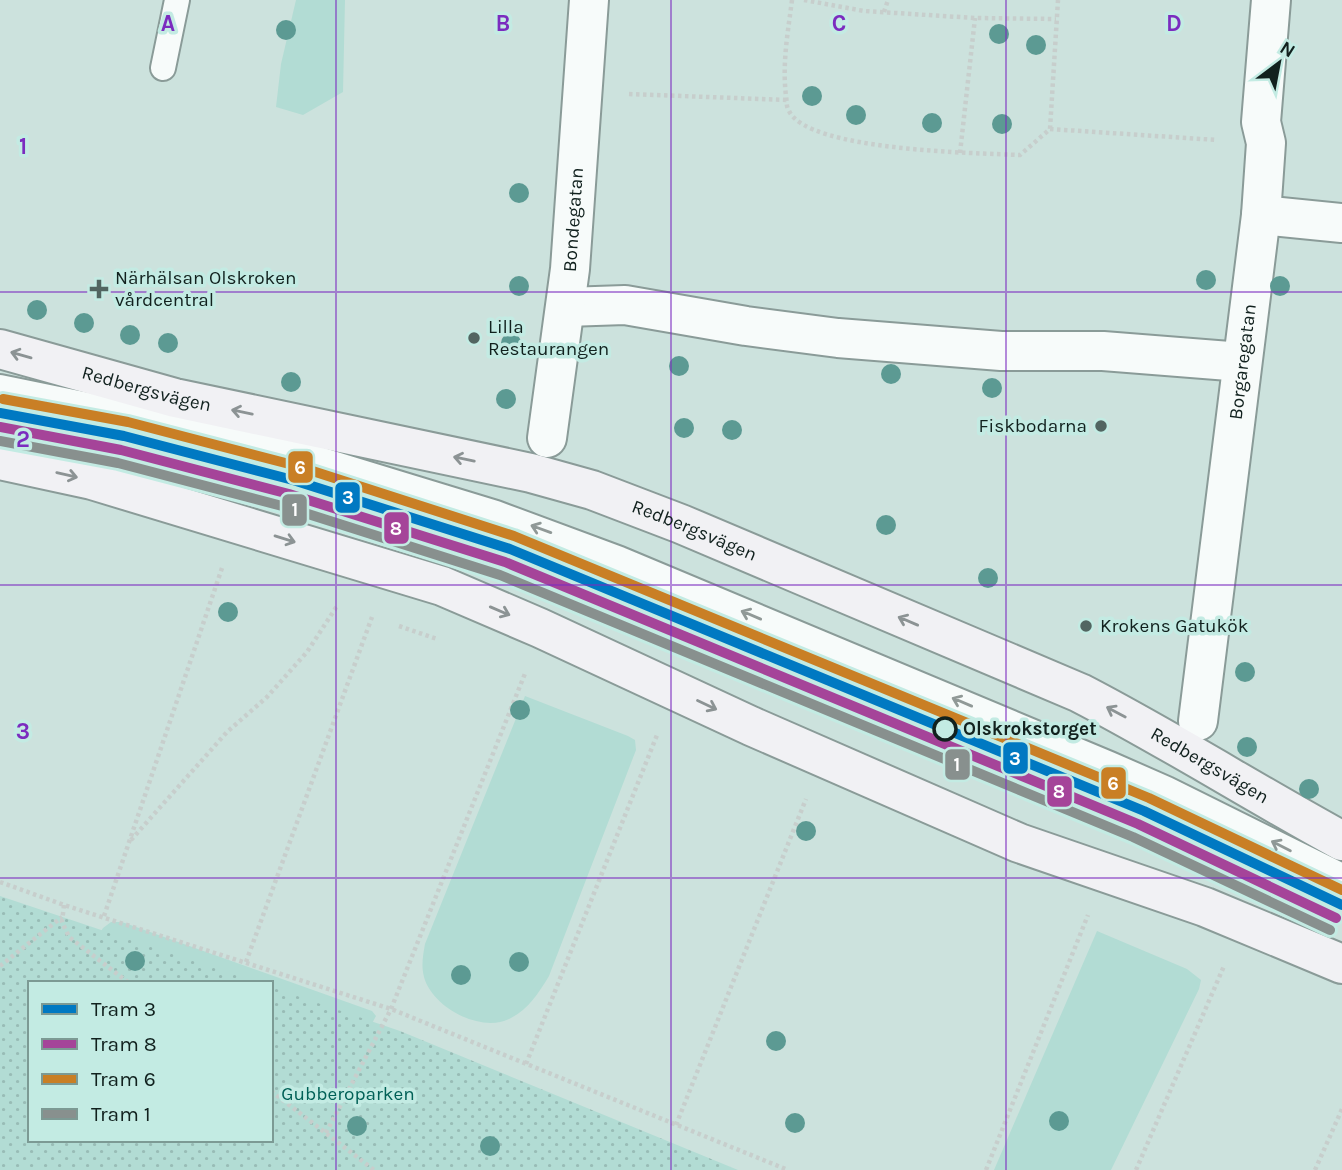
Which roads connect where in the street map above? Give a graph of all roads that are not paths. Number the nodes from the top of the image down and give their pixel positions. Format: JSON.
{"nodes":[{"id":1,"x":177,"y":0,"type":"edge"},
{"id":2,"x":589,"y":0,"type":"edge"},
{"id":3,"x":1271,"y":0,"type":"edge"},
{"id":4,"x":163,"y":68,"type":"dead end"},
{"id":5,"x":1261,"y":215,"type":"junction"},
{"id":6,"x":1342,"y":223,"type":"edge"},
{"id":7,"x":566,"y":307,"type":"junction"},
{"id":8,"x":0,"y":349,"type":"edge"},
{"id":9,"x":1242,"y":362,"type":"junction"},
{"id":10,"x":0,"y":387,"type":"edge"},
{"id":11,"x":0,"y":413,"type":"edge"},
{"id":12,"x":547,"y":438,"type":"dead end"},
{"id":13,"x":0,"y":460,"type":"edge"},
{"id":14,"x":1198,"y":721,"type":"dead end"},
{"id":15,"x":1342,"y":841,"type":"edge"},
{"id":16,"x":1342,"y":876,"type":"edge"},
{"id":17,"x":1342,"y":905,"type":"edge"},
{"id":18,"x":1342,"y":964,"type":"edge"}],
"edges":[{"from":1,"to":4,"type":"lane"},
{"from":2,"to":7,"type":"street","name":"Bondegatan"},
{"from":3,"to":5,"type":"street","name":"Borgaregatan"},
{"from":5,"to":6,"type":"street"},
{"from":5,"to":9,"type":"street","name":"Borgaregatan"},
{"from":7,"to":9,"type":"street"},
{"from":7,"to":12,"type":"street","name":"Bondegatan"},
{"from":15,"to":8,"type":"street","name":"Redbergsvägen","one_way":true},
{"from":9,"to":14,"type":"street","name":"Borgaregatan"},
{"from":16,"to":10,"type":"lane","one_way":true},
{"from":11,"to":17,"type":"lane"},
{"from":13,"to":18,"type":"street","one_way":true}]}
